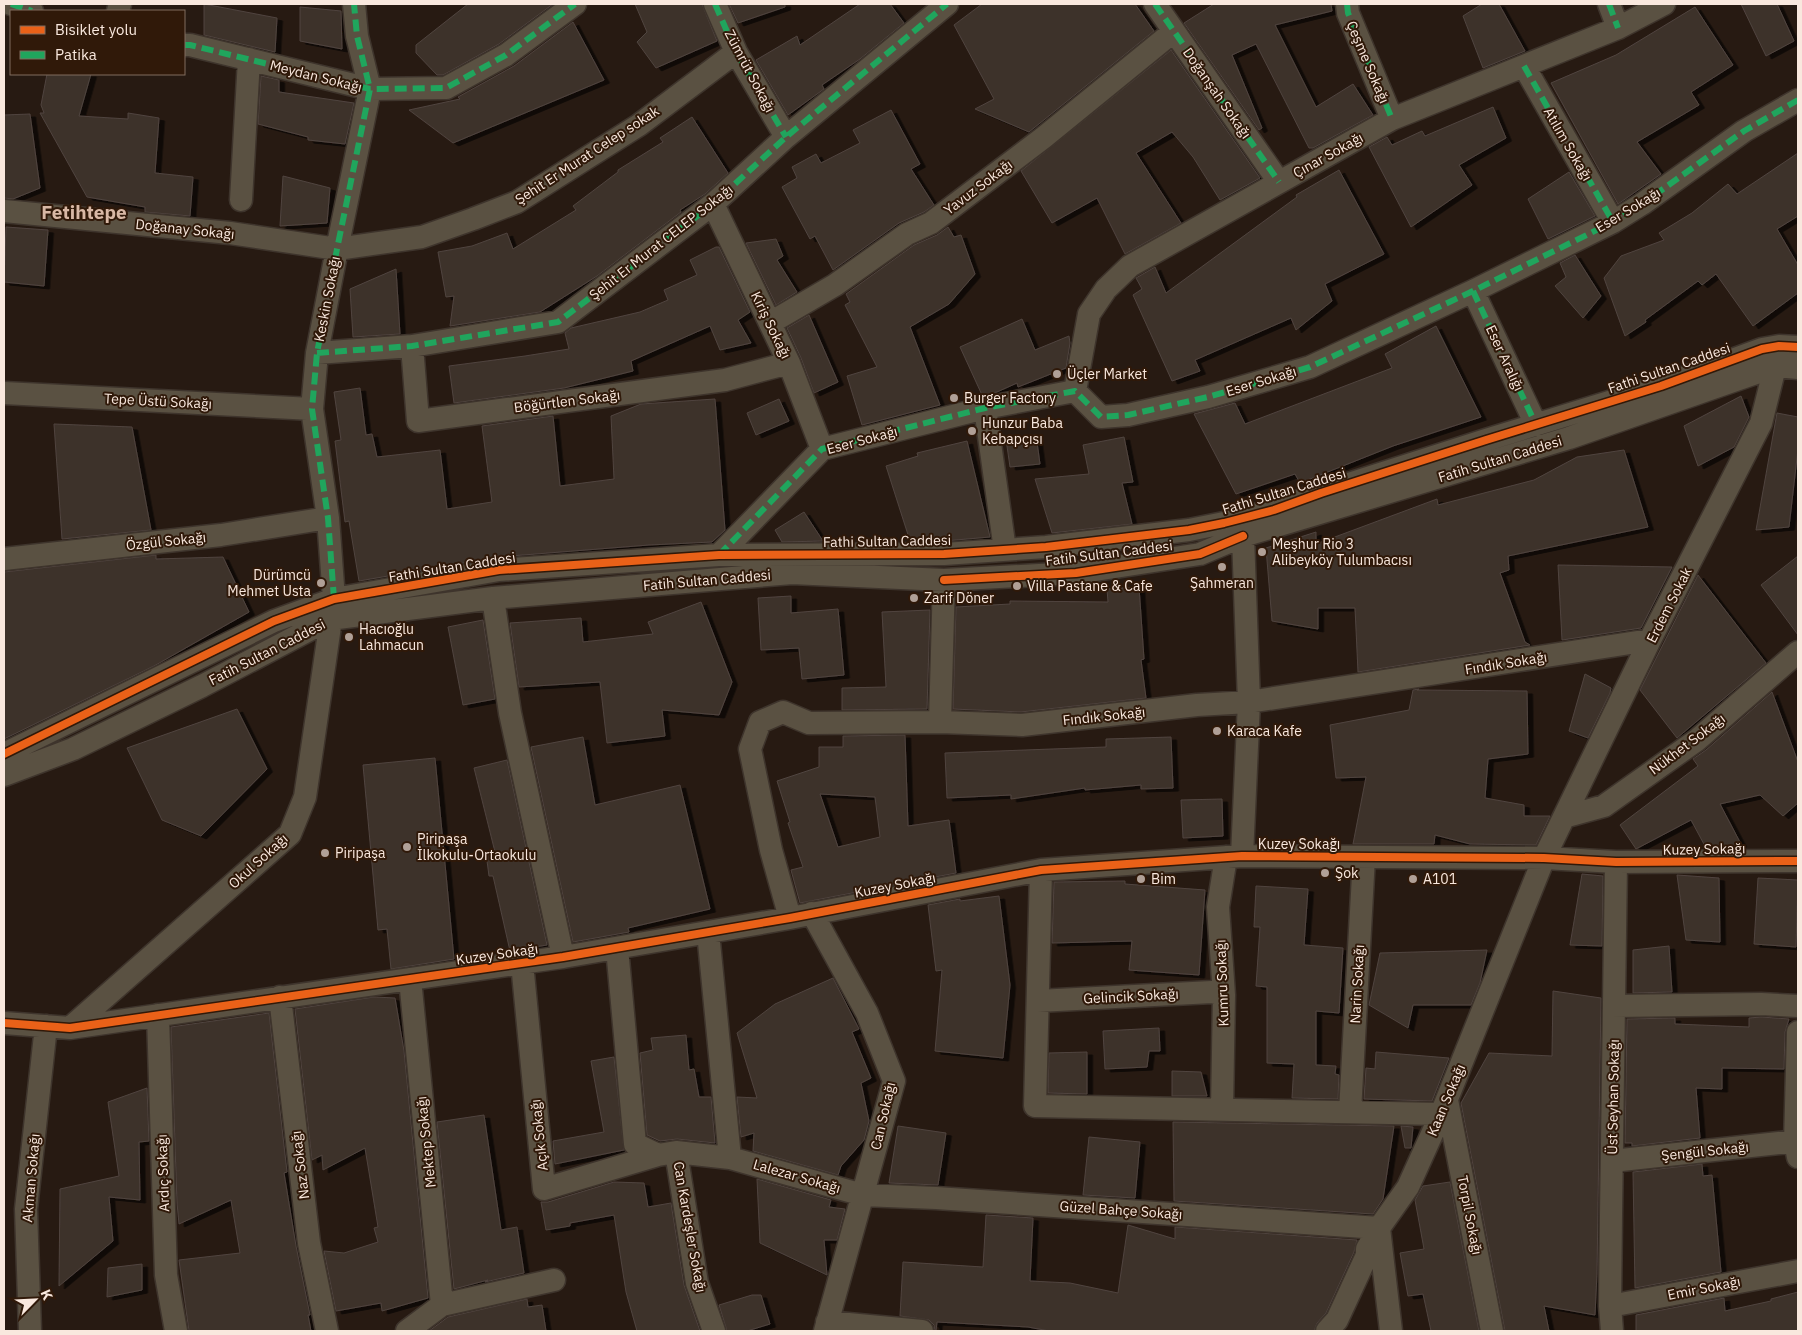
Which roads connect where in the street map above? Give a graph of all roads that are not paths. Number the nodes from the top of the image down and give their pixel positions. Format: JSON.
{"nodes":[{"id":1,"x":11,"y":4,"type":"edge"},
{"id":2,"x":354,"y":4,"type":"edge"},
{"id":3,"x":575,"y":4,"type":"edge"},
{"id":4,"x":716,"y":4,"type":"edge"},
{"id":5,"x":947,"y":4,"type":"edge"},
{"id":6,"x":1155,"y":4,"type":"edge"},
{"id":7,"x":1347,"y":4,"type":"edge"},
{"id":8,"x":1609,"y":4,"type":"edge"},
{"id":9,"x":1664,"y":4,"type":"edge"},
{"id":10,"x":29,"y":10,"type":"edge"},
{"id":11,"x":1618,"y":28,"type":"junction"},
{"id":12,"x":1173,"y":32,"type":"junction"},
{"id":13,"x":185,"y":44,"type":"edge"},
{"id":14,"x":736,"y":52,"type":"junction"},
{"id":15,"x":249,"y":59,"type":"junction"},
{"id":16,"x":1524,"y":66,"type":"junction"},
{"id":17,"x":370,"y":89,"type":"junction"},
{"id":18,"x":1798,"y":100,"type":"edge"},
{"id":19,"x":1392,"y":119,"type":"junction"},
{"id":20,"x":786,"y":137,"type":"junction"},
{"id":21,"x":1279,"y":182,"type":"junction"},
{"id":22,"x":241,"y":200,"type":"dead end"},
{"id":23,"x":713,"y":204,"type":"junction"},
{"id":24,"x":4,"y":211,"type":"edge"},
{"id":25,"x":1613,"y":222,"type":"junction"},
{"id":26,"x":337,"y":249,"type":"junction"},
{"id":27,"x":1473,"y":290,"type":"junction"},
{"id":28,"x":770,"y":323,"type":"junction"},
{"id":29,"x":412,"y":346,"type":"junction"},
{"id":30,"x":1784,"y":353,"type":"edge"},
{"id":31,"x":317,"y":354,"type":"junction"},
{"id":32,"x":789,"y":363,"type":"junction"},
{"id":33,"x":1798,"y":368,"type":"edge"},
{"id":34,"x":1075,"y":391,"type":"junction"},
{"id":35,"x":4,"y":393,"type":"edge"},
{"id":36,"x":985,"y":408,"type":"junction"},
{"id":37,"x":312,"y":409,"type":"junction"},
{"id":38,"x":1536,"y":425,"type":"junction"},
{"id":39,"x":822,"y":449,"type":"junction"},
{"id":40,"x":328,"y":518,"type":"junction"},
{"id":41,"x":1243,"y":536,"type":"junction"},
{"id":42,"x":1005,"y":550,"type":"junction"},
{"id":43,"x":719,"y":555,"type":"junction"},
{"id":44,"x":4,"y":559,"type":"edge"},
{"id":45,"x":944,"y":580,"type":"junction"},
{"id":46,"x":493,"y":598,"type":"junction"},
{"id":47,"x":332,"y":609,"type":"junction"},
{"id":48,"x":1650,"y":640,"type":"junction"},
{"id":49,"x":1798,"y":652,"type":"edge"},
{"id":50,"x":1250,"y":702,"type":"junction"},
{"id":51,"x":940,"y":722,"type":"junction"},
{"id":52,"x":4,"y":754,"type":"edge"},
{"id":53,"x":4,"y":775,"type":"edge"},
{"id":54,"x":1564,"y":816,"type":"junction"},
{"id":55,"x":1234,"y":857,"type":"junction"},
{"id":56,"x":1364,"y":857,"type":"junction"},
{"id":57,"x":1544,"y":858,"type":"junction"},
{"id":58,"x":1798,"y":861,"type":"edge"},
{"id":59,"x":1616,"y":862,"type":"junction"},
{"id":60,"x":1041,"y":870,"type":"junction"},
{"id":61,"x":812,"y":913,"type":"junction"},
{"id":62,"x":790,"y":918,"type":"junction"},
{"id":63,"x":708,"y":932,"type":"junction"},
{"id":64,"x":617,"y":948,"type":"junction"},
{"id":65,"x":563,"y":957,"type":"junction"},
{"id":66,"x":522,"y":963,"type":"junction"},
{"id":67,"x":410,"y":980,"type":"junction"},
{"id":68,"x":1224,"y":995,"type":"junction"},
{"id":69,"x":280,"y":997,"type":"junction"},
{"id":70,"x":1038,"y":1000,"type":"junction"},
{"id":71,"x":1614,"y":1006,"type":"junction"},
{"id":72,"x":1798,"y":1006,"type":"edge"},
{"id":73,"x":158,"y":1015,"type":"junction"},
{"id":74,"x":4,"y":1023,"type":"edge"},
{"id":75,"x":46,"y":1026,"type":"junction"},
{"id":76,"x":70,"y":1028,"type":"junction"},
{"id":77,"x":1798,"y":1032,"type":"edge"},
{"id":78,"x":1444,"y":1107,"type":"junction"},
{"id":79,"x":1222,"y":1109,"type":"junction"},
{"id":80,"x":1350,"y":1112,"type":"junction"},
{"id":81,"x":1797,"y":1147,"type":"edge"},
{"id":82,"x":667,"y":1153,"type":"junction"},
{"id":83,"x":730,"y":1158,"type":"junction"},
{"id":84,"x":1612,"y":1161,"type":"junction"},
{"id":85,"x":863,"y":1195,"type":"junction"},
{"id":86,"x":1379,"y":1228,"type":"junction"},
{"id":87,"x":1798,"y":1271,"type":"edge"},
{"id":88,"x":554,"y":1280,"type":"dead end"},
{"id":89,"x":442,"y":1305,"type":"junction"},
{"id":90,"x":1610,"y":1306,"type":"junction"},
{"id":91,"x":826,"y":1326,"type":"edge"},
{"id":92,"x":30,"y":1331,"type":"edge"},
{"id":93,"x":176,"y":1331,"type":"edge"},
{"id":94,"x":327,"y":1331,"type":"edge"},
{"id":95,"x":407,"y":1331,"type":"edge"},
{"id":96,"x":714,"y":1331,"type":"edge"},
{"id":97,"x":922,"y":1331,"type":"edge"},
{"id":98,"x":1327,"y":1331,"type":"edge"},
{"id":99,"x":1391,"y":1331,"type":"edge"},
{"id":100,"x":1492,"y":1331,"type":"edge"},
{"id":101,"x":1612,"y":1331,"type":"edge"}],
"edges":[{"from":1,"to":10,"type":"street"},
{"from":2,"to":17,"type":"street","name":"Keskin Sokağı"},
{"from":3,"to":17,"type":"street","name":"Meydan Sokağı"},
{"from":4,"to":14,"type":"street","name":"Zümrüt Sokağı"},
{"from":5,"to":20,"type":"street","name":"Şehit Er Murat CELEP Sokağı"},
{"from":6,"to":12,"type":"street","name":"Doğanşah Sokağı"},
{"from":7,"to":19,"type":"street","name":"Çeşme Sokağı"},
{"from":8,"to":11,"type":"street"},
{"from":9,"to":11,"type":"street","name":"Çınar Sokağı"},
{"from":11,"to":16,"type":"street","name":"Çınar Sokağı"},
{"from":12,"to":21,"type":"street","name":"Doğanşah Sokağı"},
{"from":12,"to":28,"type":"street","name":"Yavuz Sokağı"},
{"from":13,"to":15,"type":"street","name":"Meydan Sokağı"},
{"from":14,"to":20,"type":"street","name":"Zümrüt Sokağı"},
{"from":14,"to":26,"type":"street","name":"Şehit Er Murat Celep sokak"},
{"from":15,"to":17,"type":"street","name":"Meydan Sokağı"},
{"from":15,"to":22,"type":"street"},
{"from":16,"to":19,"type":"street","name":"Çınar Sokağı"},
{"from":16,"to":25,"type":"street","name":"Atılım Sokağı"},
{"from":17,"to":26,"type":"street","name":"Keskin Sokağı"},
{"from":18,"to":25,"type":"street","name":"Eser Sokağı"},
{"from":19,"to":21,"type":"street","name":"Çınar Sokağı"},
{"from":20,"to":23,"type":"street","name":"Şehit Er Murat CELEP Sokağı"},
{"from":21,"to":34,"type":"street","name":"Çınar Sokağı"},
{"from":23,"to":28,"type":"street","name":"Kiriş Sokağı"},
{"from":23,"to":29,"type":"street","name":"Şehit Er Murat CELEP Sokağı"},
{"from":24,"to":26,"type":"street","name":"Doğanay Sokağı"},
{"from":25,"to":27,"type":"street","name":"Eser Sokağı"},
{"from":26,"to":31,"type":"street","name":"Keskin Sokağı"},
{"from":27,"to":34,"type":"street","name":"Eser Sokağı"},
{"from":27,"to":38,"type":"street","name":"Eser Aralığı"},
{"from":28,"to":32,"type":"street","name":"Kiriş Sokağı"},
{"from":29,"to":31,"type":"street","name":"Şehit Er Murat CELEP Sokağı"},
{"from":29,"to":32,"type":"street","name":"Böğürtlen Sokağı"},
{"from":30,"to":33,"type":"street"},
{"from":30,"to":38,"type":"street","name":"Fathi Sultan Caddesi"},
{"from":30,"to":41,"type":"street","name":"Fatih Sultan Caddesi"},
{"from":30,"to":48,"type":"street","name":"Erdem Sokak"},
{"from":31,"to":37,"type":"street","name":"Keskin Sokağı"},
{"from":32,"to":39,"type":"street","name":"Kiriş Sokağı"},
{"from":34,"to":36,"type":"street","name":"Eser Sokağı"},
{"from":35,"to":37,"type":"street","name":"Tepe Üstü Sokağı"},
{"from":36,"to":39,"type":"street","name":"Eser Sokağı"},
{"from":36,"to":42,"type":"street"},
{"from":37,"to":40,"type":"street","name":"Keskin Sokağı"},
{"from":38,"to":42,"type":"street","name":"Fathi Sultan Caddesi"},
{"from":39,"to":43,"type":"street","name":"Eser Sokağı"},
{"from":40,"to":44,"type":"street","name":"Özgül Sokağı"},
{"from":40,"to":47,"type":"street","name":"Keskin Sokağı"},
{"from":41,"to":45,"type":"street","name":"Fatih Sultan Caddesi"},
{"from":41,"to":50,"type":"street"},
{"from":42,"to":43,"type":"street","name":"Fathi Sultan Caddesi"},
{"from":43,"to":47,"type":"street","name":"Fathi Sultan Caddesi"},
{"from":45,"to":46,"type":"street","name":"Fatih Sultan Caddesi"},
{"from":45,"to":51,"type":"street"},
{"from":46,"to":47,"type":"street","name":"Fatih Sultan Caddesi"},
{"from":46,"to":65,"type":"street"},
{"from":47,"to":52,"type":"street","name":"Fathi Sultan Caddesi"},
{"from":47,"to":53,"type":"street","name":"Fatih Sultan Caddesi"},
{"from":47,"to":76,"type":"street","name":"Okul Sokağı"},
{"from":48,"to":50,"type":"street","name":"Fındık Sokağı"},
{"from":48,"to":54,"type":"street","name":"Erdem Sokak"},
{"from":49,"to":54,"type":"street","name":"Nükhet Sokağı"},
{"from":50,"to":51,"type":"street","name":"Fındık Sokağı"},
{"from":50,"to":55,"type":"street"},
{"from":51,"to":62,"type":"street","name":"Fındık Sokağı"},
{"from":54,"to":57,"type":"street","name":"Erdem Sokak"},
{"from":55,"to":56,"type":"street","name":"Kuzey Sokağı"},
{"from":55,"to":60,"type":"street","name":"Kuzey Sokağı"},
{"from":55,"to":68,"type":"street","name":"Kumru Sokağı"},
{"from":56,"to":57,"type":"street","name":"Kuzey Sokağı"},
{"from":56,"to":80,"type":"street","name":"Narin Sokağı"},
{"from":57,"to":59,"type":"street","name":"Kuzey Sokağı"},
{"from":57,"to":78,"type":"street","name":"Kaan Sokağı"},
{"from":58,"to":59,"type":"street","name":"Kuzey Sokağı"},
{"from":59,"to":71,"type":"street","name":"Üst Seyhan Sokağı"},
{"from":60,"to":61,"type":"street","name":"Kuzey Sokağı"},
{"from":60,"to":70,"type":"street"},
{"from":61,"to":62,"type":"street","name":"Kuzey Sokağı"},
{"from":61,"to":85,"type":"street","name":"Can Sokağı"},
{"from":62,"to":63,"type":"street","name":"Kuzey Sokağı"},
{"from":63,"to":64,"type":"street","name":"Kuzey Sokağı"},
{"from":63,"to":83,"type":"street"},
{"from":64,"to":65,"type":"street","name":"Kuzey Sokağı"},
{"from":64,"to":82,"type":"street"},
{"from":65,"to":66,"type":"street","name":"Kuzey Sokağı"},
{"from":66,"to":67,"type":"street","name":"Kuzey Sokağı"},
{"from":66,"to":82,"type":"street","name":"Açık Sokağı"},
{"from":67,"to":69,"type":"street","name":"Kuzey Sokağı"},
{"from":67,"to":89,"type":"street","name":"Mektep Sokağı"},
{"from":68,"to":70,"type":"street","name":"Gelincik Sokağı"},
{"from":68,"to":79,"type":"street","name":"Kumru Sokağı"},
{"from":69,"to":73,"type":"street","name":"Kuzey Sokağı"},
{"from":69,"to":94,"type":"street","name":"Naz Sokağı"},
{"from":70,"to":79,"type":"street"},
{"from":71,"to":72,"type":"street"},
{"from":71,"to":84,"type":"street","name":"Üst Seyhan Sokağı"},
{"from":73,"to":76,"type":"street","name":"Kuzey Sokağı"},
{"from":73,"to":93,"type":"street","name":"Ardıç Sokağı"},
{"from":74,"to":75,"type":"street","name":"Kuzey Sokağı"},
{"from":75,"to":76,"type":"street","name":"Kuzey Sokağı"},
{"from":75,"to":92,"type":"street","name":"Akman Sokağı"},
{"from":77,"to":81,"type":"street"},
{"from":78,"to":80,"type":"street"},
{"from":78,"to":86,"type":"street","name":"Kaan Sokağı"},
{"from":78,"to":100,"type":"street","name":"Torpil Sokağı"},
{"from":79,"to":80,"type":"street"},
{"from":81,"to":84,"type":"street","name":"Şengül Sokağı"},
{"from":82,"to":83,"type":"street","name":"Lalezar Sokağı"},
{"from":82,"to":96,"type":"street","name":"Can Kardeşler Sokağı"},
{"from":83,"to":85,"type":"street","name":"Lalezar Sokağı"},
{"from":84,"to":90,"type":"street","name":"Üst Seyhan Sokağı"},
{"from":85,"to":86,"type":"street","name":"Güzel Bahçe Sokağı"},
{"from":85,"to":91,"type":"street","name":"Can Sokağı"},
{"from":86,"to":98,"type":"street","name":"Kaan Sokağı"},
{"from":86,"to":99,"type":"street"},
{"from":87,"to":90,"type":"street","name":"Emir Sokağı"},
{"from":88,"to":89,"type":"street"},
{"from":89,"to":95,"type":"street"},
{"from":90,"to":101,"type":"street","name":"Üst Seyhan Sokağı"},
{"from":91,"to":97,"type":"street"}]}
